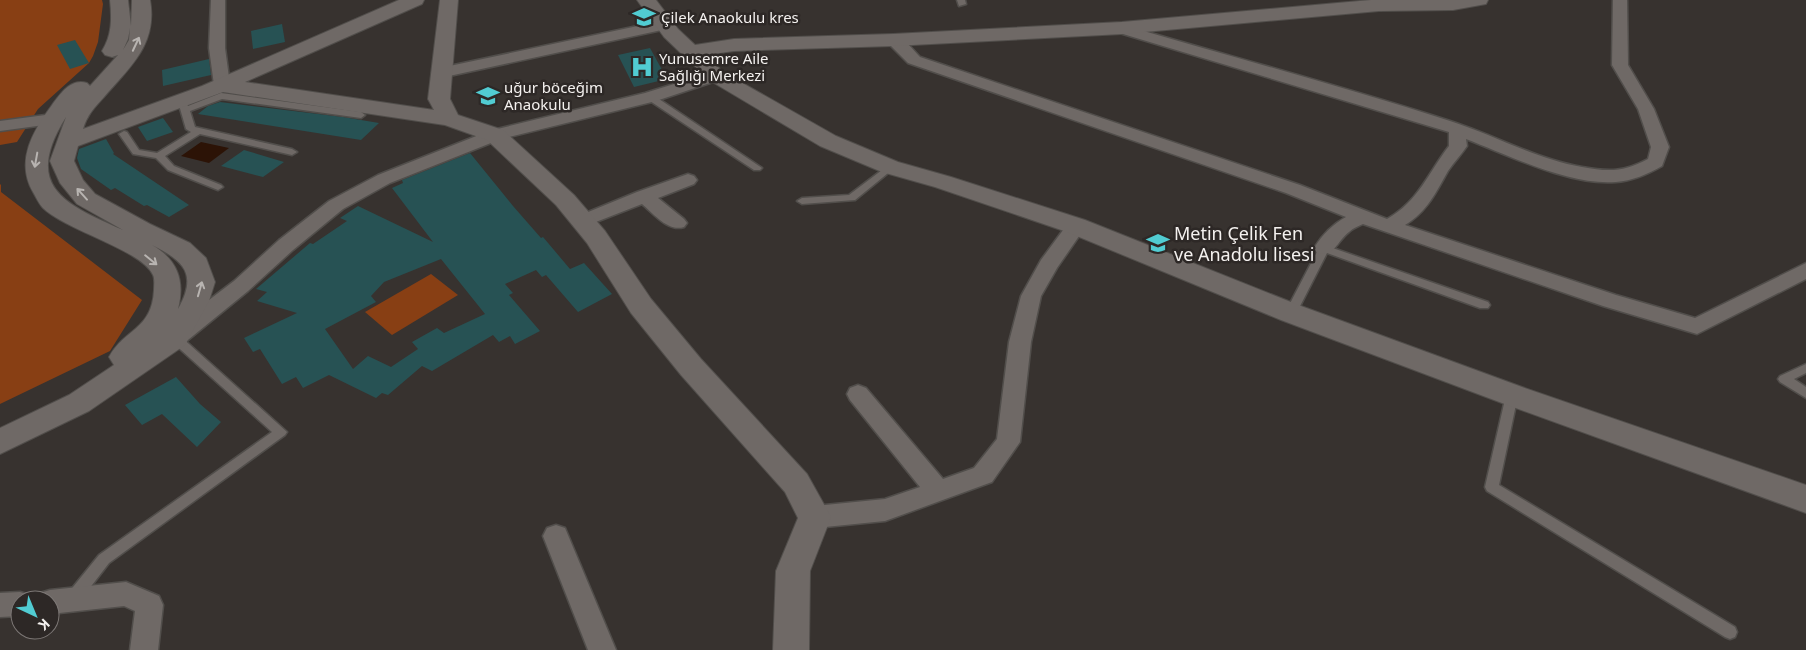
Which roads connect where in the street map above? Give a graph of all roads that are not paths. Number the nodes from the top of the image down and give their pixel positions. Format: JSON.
{"nodes":[{"id":1,"x":119,"y":0,"type":"edge"},
{"id":2,"x":140,"y":0,"type":"edge"},
{"id":3,"x":218,"y":0,"type":"edge"},
{"id":4,"x":415,"y":0,"type":"edge"},
{"id":5,"x":449,"y":0,"type":"edge"},
{"id":6,"x":646,"y":0,"type":"edge"},
{"id":7,"x":1479,"y":0,"type":"edge"},
{"id":8,"x":1620,"y":0,"type":"edge"},
{"id":9,"x":666,"y":25,"type":"junction"},
{"id":10,"x":1118,"y":28,"type":"junction"},
{"id":11,"x":893,"y":40,"type":"junction"},
{"id":12,"x":690,"y":52,"type":"junction"},
{"id":13,"x":440,"y":73,"type":"junction"},
{"id":14,"x":716,"y":76,"type":"junction"},
{"id":15,"x":222,"y":85,"type":"junction"},
{"id":16,"x":650,"y":97,"type":"junction"},
{"id":17,"x":184,"y":106,"type":"junction"},
{"id":18,"x":361,"y":115,"type":"dead end"},
{"id":19,"x":53,"y":118,"type":"junction"},
{"id":20,"x":449,"y":119,"type":"junction"},
{"id":21,"x":0,"y":126,"type":"edge"},
{"id":22,"x":1457,"y":129,"type":"junction"},
{"id":23,"x":198,"y":131,"type":"junction"},
{"id":24,"x":124,"y":134,"type":"dead end"},
{"id":25,"x":495,"y":135,"type":"junction"},
{"id":26,"x":68,"y":142,"type":"junction"},
{"id":27,"x":292,"y":152,"type":"dead end"},
{"id":28,"x":159,"y":156,"type":"junction"},
{"id":29,"x":890,"y":167,"type":"junction"},
{"id":30,"x":757,"y":168,"type":"dead end"},
{"id":31,"x":688,"y":180,"type":"dead end"},
{"id":32,"x":218,"y":187,"type":"dead end"},
{"id":33,"x":644,"y":196,"type":"junction"},
{"id":34,"x":802,"y":201,"type":"dead end"},
{"id":35,"x":1362,"y":217,"type":"junction"},
{"id":36,"x":583,"y":221,"type":"junction"},
{"id":37,"x":677,"y":223,"type":"dead end"},
{"id":38,"x":1076,"y":226,"type":"junction"},
{"id":39,"x":1389,"y":226,"type":"junction"},
{"id":40,"x":1324,"y":248,"type":"junction"},
{"id":41,"x":1806,"y":270,"type":"edge"},
{"id":42,"x":1484,"y":305,"type":"dead end"},
{"id":43,"x":1290,"y":313,"type":"junction"},
{"id":44,"x":175,"y":338,"type":"junction"},
{"id":45,"x":1806,"y":368,"type":"edge"},
{"id":46,"x":1806,"y":393,"type":"edge"},
{"id":47,"x":858,"y":394,"type":"dead end"},
{"id":48,"x":1512,"y":395,"type":"junction"},
{"id":49,"x":0,"y":427,"type":"edge"},
{"id":50,"x":0,"y":442,"type":"edge"},
{"id":51,"x":939,"y":492,"type":"junction"},
{"id":52,"x":1806,"y":500,"type":"edge"},
{"id":53,"x":815,"y":517,"type":"junction"},
{"id":54,"x":556,"y":536,"type":"dead end"},
{"id":55,"x":61,"y":600,"type":"edge"},
{"id":56,"x":1730,"y":632,"type":"dead end"},
{"id":57,"x":144,"y":650,"type":"edge"},
{"id":58,"x":602,"y":650,"type":"edge"},
{"id":59,"x":791,"y":650,"type":"edge"}],
"edges":[{"from":1,"to":19,"type":"street"},
{"from":26,"to":2,"type":"street","one_way":true},
{"from":3,"to":15,"type":"street"},
{"from":4,"to":15,"type":"street"},
{"from":5,"to":13,"type":"street"},
{"from":6,"to":9,"type":"street"},
{"from":7,"to":10,"type":"street"},
{"from":8,"to":22,"type":"street"},
{"from":9,"to":12,"type":"street"},
{"from":9,"to":13,"type":"street"},
{"from":10,"to":11,"type":"street"},
{"from":10,"to":22,"type":"street"},
{"from":11,"to":12,"type":"street"},
{"from":11,"to":35,"type":"street"},
{"from":12,"to":14,"type":"street"},
{"from":13,"to":20,"type":"street"},
{"from":14,"to":16,"type":"street"},
{"from":14,"to":29,"type":"street"},
{"from":15,"to":17,"type":"street"},
{"from":15,"to":20,"type":"street"},
{"from":16,"to":25,"type":"street"},
{"from":16,"to":30,"type":"lane"},
{"from":17,"to":18,"type":"lane"},
{"from":17,"to":23,"type":"lane"},
{"from":17,"to":26,"type":"street"},
{"from":19,"to":21,"type":"street"},
{"from":19,"to":49,"type":"street","one_way":true},
{"from":20,"to":25,"type":"street"},
{"from":22,"to":39,"type":"street"},
{"from":23,"to":27,"type":"lane"},
{"from":23,"to":28,"type":"lane"},
{"from":24,"to":28,"type":"lane"},
{"from":25,"to":36,"type":"street"},
{"from":25,"to":44,"type":"street"},
{"from":44,"to":26,"type":"street","one_way":true},
{"from":28,"to":32,"type":"lane"},
{"from":29,"to":34,"type":"lane"},
{"from":29,"to":38,"type":"street"},
{"from":31,"to":33,"type":"street"},
{"from":33,"to":36,"type":"street"},
{"from":33,"to":37,"type":"street"},
{"from":35,"to":39,"type":"street"},
{"from":35,"to":40,"type":"street"},
{"from":36,"to":53,"type":"street"},
{"from":38,"to":43,"type":"street"},
{"from":38,"to":51,"type":"street"},
{"from":39,"to":41,"type":"street"},
{"from":40,"to":42,"type":"lane"},
{"from":40,"to":43,"type":"lane"},
{"from":43,"to":48,"type":"street"},
{"from":44,"to":50,"type":"street"},
{"from":44,"to":55,"type":"lane"},
{"from":45,"to":46,"type":"lane"},
{"from":47,"to":51,"type":"street"},
{"from":48,"to":52,"type":"street"},
{"from":48,"to":56,"type":"lane"},
{"from":51,"to":53,"type":"street"},
{"from":53,"to":59,"type":"street"},
{"from":54,"to":58,"type":"street"},
{"from":55,"to":57,"type":"street"}]}
